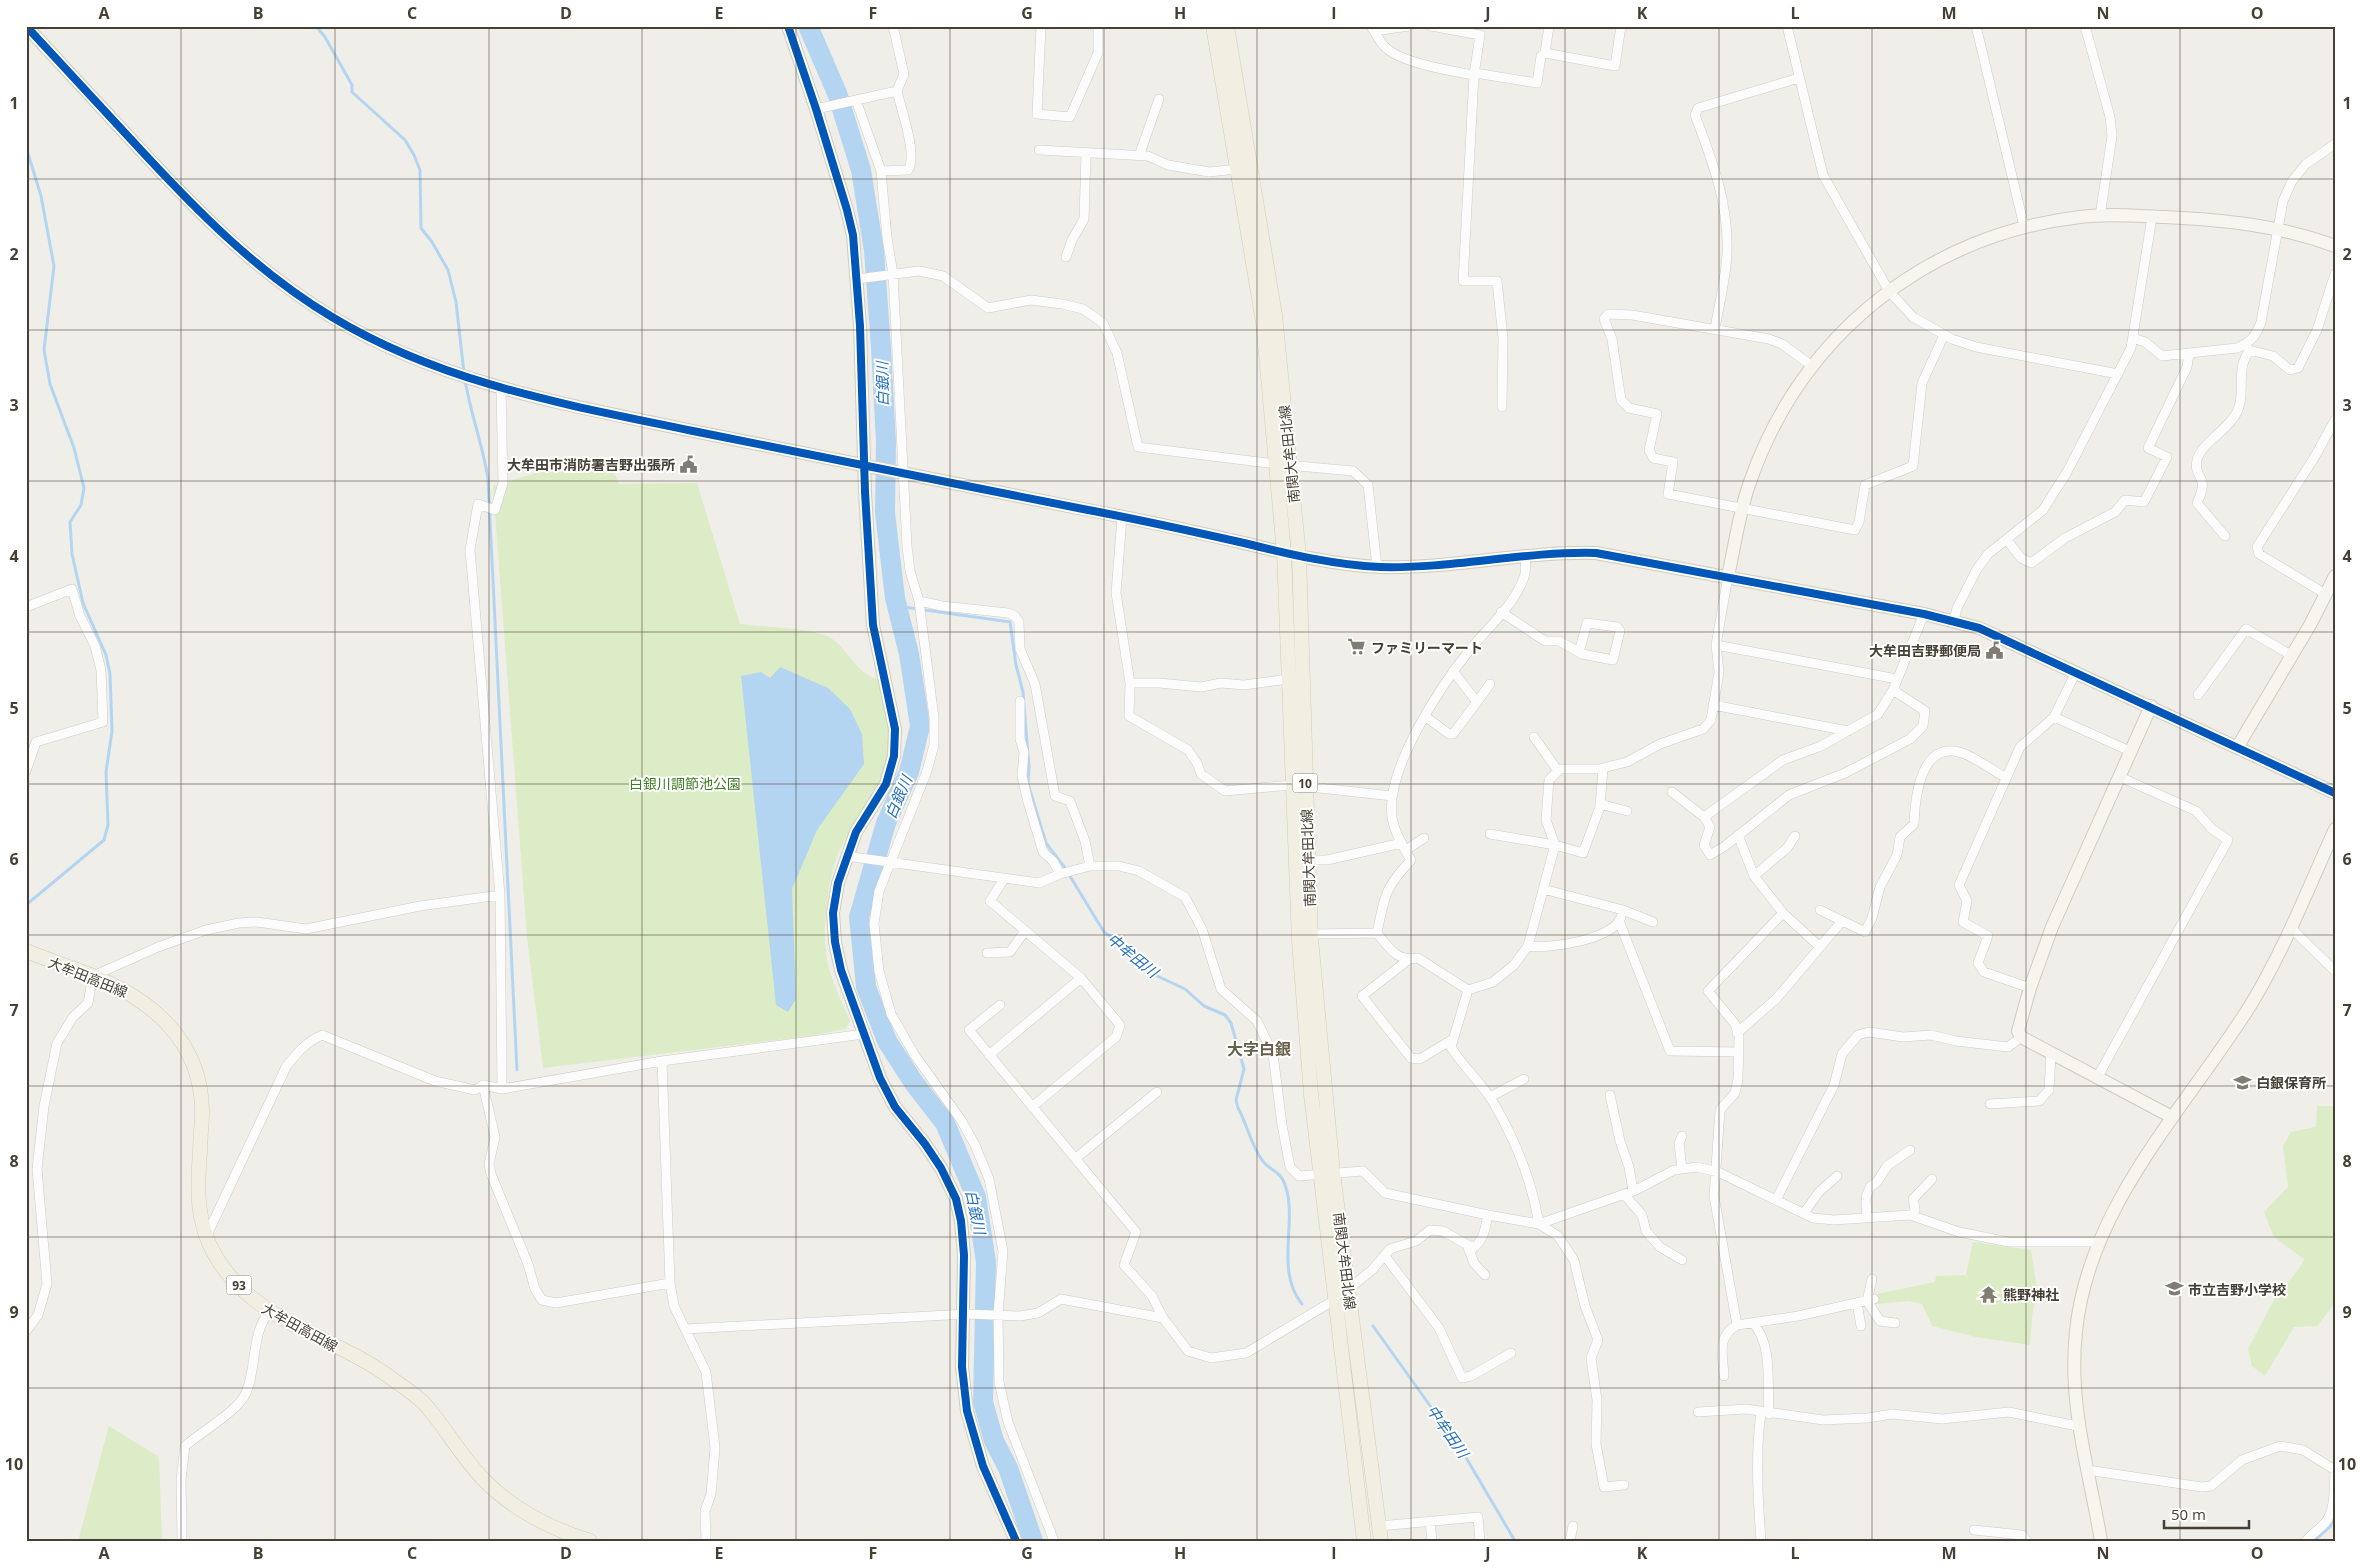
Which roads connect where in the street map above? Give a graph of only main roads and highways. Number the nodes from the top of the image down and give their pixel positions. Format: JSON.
{"nodes":[{"id":1,"x":1213,"y":26,"type":"edge"},
{"id":2,"x":1227,"y":26,"type":"edge"},
{"id":3,"x":1283,"y":464,"type":"junction"},
{"id":4,"x":1298,"y":787,"type":"junction"},
{"id":5,"x":26,"y":951,"type":"edge"},
{"id":6,"x":1327,"y":1174,"type":"junction"},
{"id":7,"x":590,"y":1541,"type":"edge"},
{"id":8,"x":1364,"y":1541,"type":"edge"},
{"id":9,"x":1380,"y":1541,"type":"edge"}],
"edges":[{"from":1,"to":3,"type":"main road","name":"南関大牟田北線","number":"10"},
{"from":2,"to":3,"type":"main road","name":"南関大牟田北線","number":"10"},
{"from":3,"to":4,"type":"main road","name":"南関大牟田北線","number":"10"},
{"from":3,"to":4,"type":"main road","name":"南関大牟田北線","number":"10"},
{"from":4,"to":6,"type":"main road","name":"南関大牟田北線","number":"10"},
{"from":4,"to":6,"type":"main road","name":"南関大牟田北線","number":"10"},
{"from":5,"to":7,"type":"main road","name":"大牟田高田線","number":"93"},
{"from":6,"to":8,"type":"main road","name":"南関大牟田北線","number":"10"},
{"from":6,"to":9,"type":"main road","name":"南関大牟田北線","number":"10"}]}
